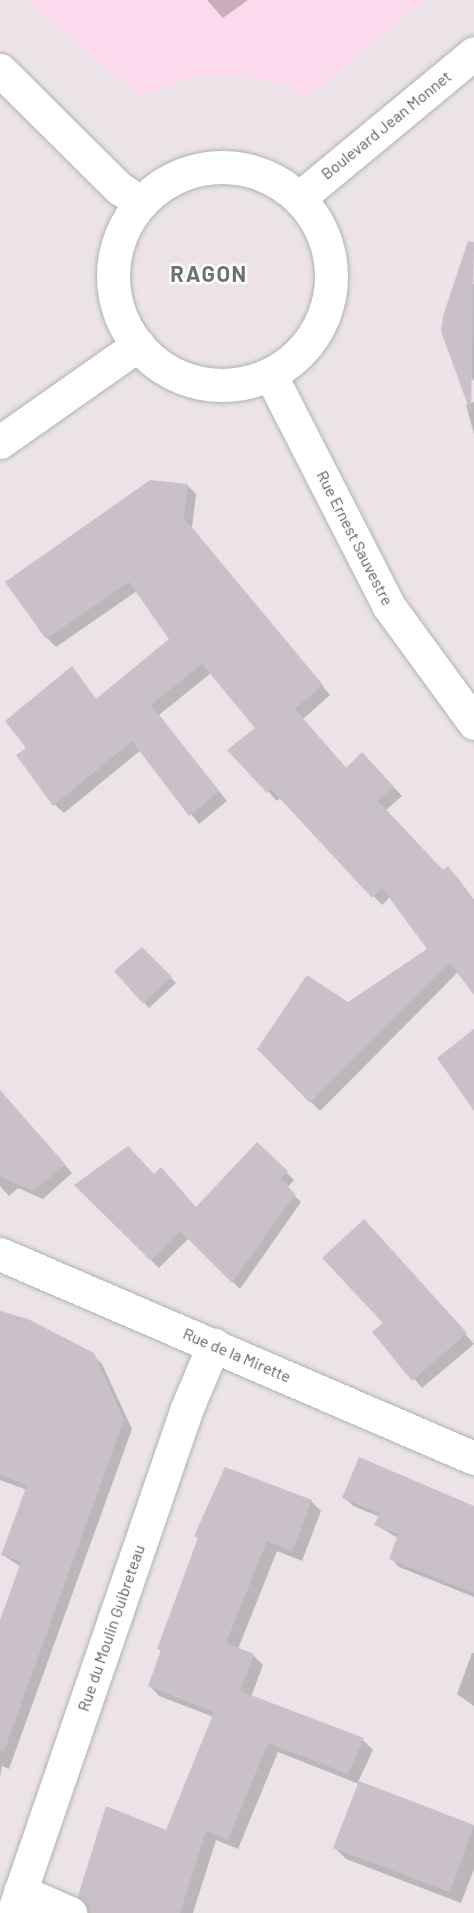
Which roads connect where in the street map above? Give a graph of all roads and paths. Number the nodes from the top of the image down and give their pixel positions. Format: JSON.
{"nodes":[{"id":1,"x":474,"y":53,"type":"edge"},
{"id":2,"x":0,"y":70,"type":"edge"},
{"id":3,"x":299,"y":198,"type":"junction"},
{"id":4,"x":141,"y":203,"type":"junction"},
{"id":5,"x":138,"y":345,"type":"junction"},
{"id":6,"x":270,"y":374,"type":"junction"},
{"id":7,"x":0,"y":442,"type":"edge"},
{"id":8,"x":474,"y":723,"type":"edge"},
{"id":9,"x":0,"y":1254,"type":"edge"},
{"id":10,"x":214,"y":1344,"type":"junction"},
{"id":11,"x":474,"y":1458,"type":"edge"},
{"id":12,"x":17,"y":1902,"type":"edge"},
{"id":13,"x":70,"y":1913,"type":"edge"}],
"edges":[{"from":1,"to":3,"type":"street","name":"Boulevard Jean Monnet"},
{"from":2,"to":4,"type":"street"},
{"from":3,"to":4,"type":"street"},
{"from":3,"to":6,"type":"street"},
{"from":4,"to":5,"type":"street"},
{"from":5,"to":6,"type":"street"},
{"from":5,"to":7,"type":"street"},
{"from":6,"to":8,"type":"street","name":"Rue Ernest Sauvestre"},
{"from":9,"to":10,"type":"street","name":"Rue de la Mirette"},
{"from":10,"to":11,"type":"street","name":"Rue de la Mirette"},
{"from":10,"to":12,"type":"street","name":"Rue du Moulin Guibreteau"},
{"from":12,"to":13,"type":"street"}]}
